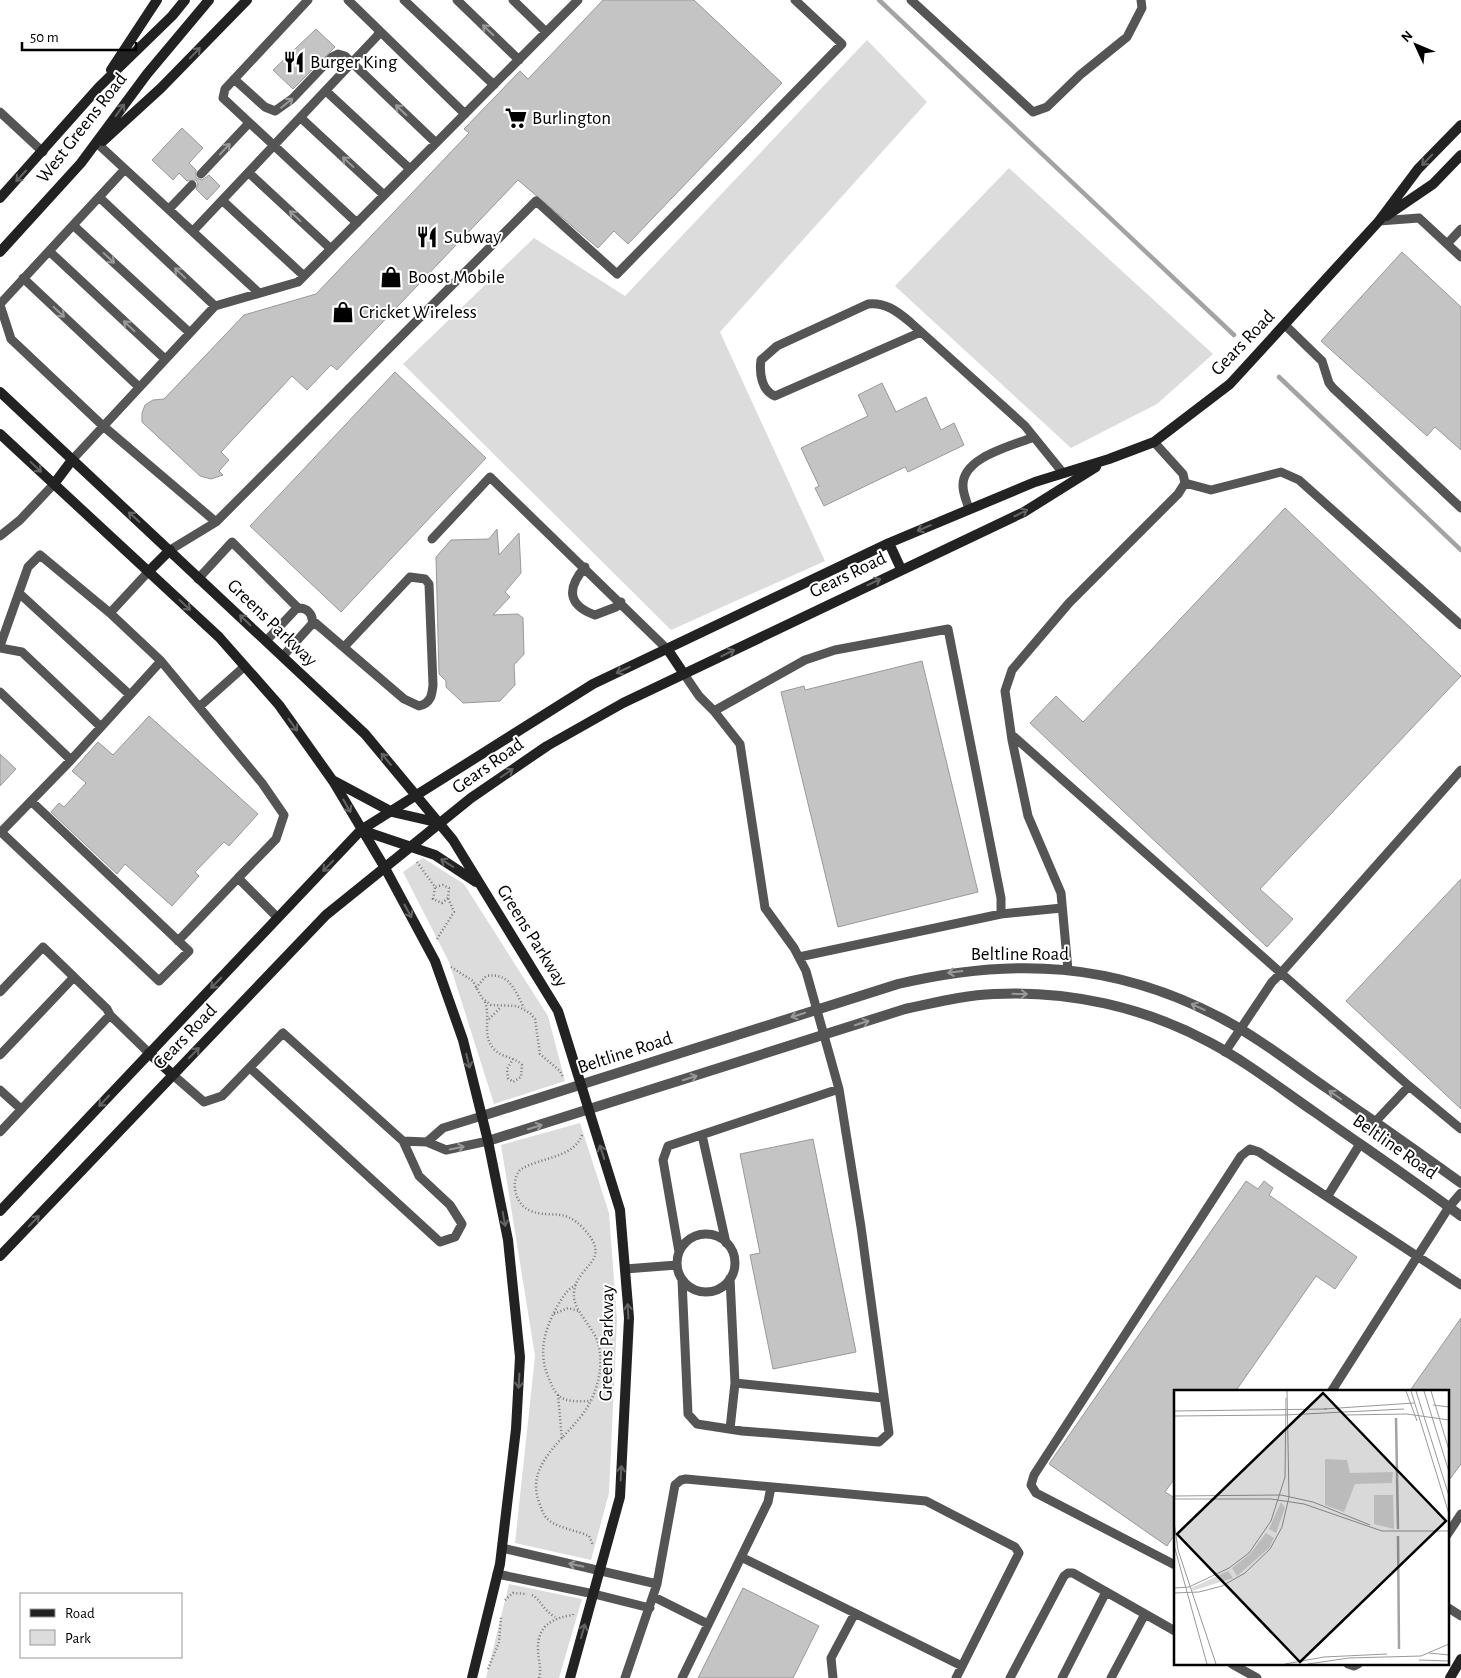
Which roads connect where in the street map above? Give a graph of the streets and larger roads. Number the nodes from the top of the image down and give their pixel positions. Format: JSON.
{"nodes":[{"id":1,"x":156,"y":0,"type":"edge"},
{"id":2,"x":185,"y":0,"type":"edge"},
{"id":3,"x":209,"y":0,"type":"edge"},
{"id":4,"x":246,"y":0,"type":"edge"},
{"id":5,"x":99,"y":87,"type":"junction"},
{"id":6,"x":1461,"y":125,"type":"edge"},
{"id":7,"x":1461,"y":155,"type":"edge"},
{"id":8,"x":81,"y":163,"type":"junction"},
{"id":9,"x":0,"y":198,"type":"edge"},
{"id":10,"x":1379,"y":221,"type":"junction"},
{"id":11,"x":0,"y":252,"type":"edge"},
{"id":12,"x":0,"y":392,"type":"edge"},
{"id":13,"x":0,"y":434,"type":"edge"},
{"id":14,"x":1109,"y":459,"type":"junction"},
{"id":15,"x":72,"y":460,"type":"junction"},
{"id":16,"x":54,"y":484,"type":"junction"},
{"id":17,"x":889,"y":543,"type":"junction"},
{"id":18,"x":170,"y":550,"type":"junction"},
{"id":19,"x":901,"y":569,"type":"junction"},
{"id":20,"x":149,"y":571,"type":"junction"},
{"id":21,"x":668,"y":650,"type":"junction"},
{"id":22,"x":684,"y":674,"type":"junction"},
{"id":23,"x":333,"y":781,"type":"junction"},
{"id":24,"x":418,"y":796,"type":"junction"},
{"id":25,"x":392,"y":812,"type":"junction"},
{"id":26,"x":440,"y":823,"type":"junction"},
{"id":27,"x":361,"y":830,"type":"junction"},
{"id":28,"x":410,"y":847,"type":"junction"},
{"id":29,"x":384,"y":868,"type":"junction"},
{"id":30,"x":481,"y":886,"type":"junction"},
{"id":31,"x":149,"y":1053,"type":"junction"},
{"id":32,"x":173,"y":1075,"type":"junction"},
{"id":33,"x":580,"y":1085,"type":"junction"},
{"id":34,"x":588,"y":1110,"type":"junction"},
{"id":35,"x":482,"y":1116,"type":"junction"},
{"id":36,"x":488,"y":1141,"type":"junction"},
{"id":37,"x":1461,"y":1183,"type":"edge"},
{"id":38,"x":0,"y":1211,"type":"edge"},
{"id":39,"x":1461,"y":1216,"type":"edge"},
{"id":40,"x":0,"y":1256,"type":"edge"},
{"id":41,"x":1461,"y":1660,"type":"edge"},
{"id":42,"x":472,"y":1678,"type":"edge"},
{"id":43,"x":570,"y":1678,"type":"edge"},
{"id":44,"x":1450,"y":1678,"type":"edge"}],
"edges":[{"from":1,"to":5,"type":"street"},
{"from":2,"to":5,"type":"street","name":"West Greens Road"},
{"from":8,"to":3,"type":"street","name":"West Greens Road","one_way":true},
{"from":8,"to":4,"type":"street","one_way":true},
{"from":5,"to":9,"type":"street","name":"West Greens Road","one_way":true},
{"from":6,"to":10,"type":"street","name":"Gears Road","one_way":true},
{"from":7,"to":10,"type":"street","name":"Gears Road"},
{"from":8,"to":11,"type":"street","name":"West Greens Road"},
{"from":10,"to":14,"type":"street","name":"Gears Road"},
{"from":12,"to":15,"type":"street","name":"Greens Parkway"},
{"from":13,"to":16,"type":"street","one_way":true},
{"from":14,"to":17,"type":"street","name":"Gears Road","one_way":true},
{"from":19,"to":14,"type":"street","name":"Gears Road","one_way":true},
{"from":15,"to":16,"type":"street"},
{"from":18,"to":15,"type":"street","name":"Greens Parkway","one_way":true},
{"from":16,"to":20,"type":"street"},
{"from":17,"to":19,"type":"street"},
{"from":17,"to":21,"type":"street","name":"Gears Road"},
{"from":18,"to":20,"type":"street"},
{"from":24,"to":18,"type":"street","name":"Greens Parkway","one_way":true},
{"from":22,"to":19,"type":"street","name":"Gears Road","one_way":true},
{"from":20,"to":23,"type":"street","one_way":true},
{"from":21,"to":22,"type":"street"},
{"from":21,"to":24,"type":"street","name":"Gears Road","one_way":true},
{"from":26,"to":22,"type":"street","name":"Gears Road","one_way":true},
{"from":23,"to":25,"type":"street"},
{"from":23,"to":27,"type":"street","one_way":true},
{"from":24,"to":25,"type":"street","name":"Gears Road"},
{"from":24,"to":26,"type":"street","name":"Greens Parkway"},
{"from":25,"to":26,"type":"street"},
{"from":25,"to":27,"type":"street","name":"Gears Road"},
{"from":26,"to":28,"type":"street","name":"Gears Road"},
{"from":26,"to":30,"type":"street","name":"Greens Parkway"},
{"from":27,"to":28,"type":"street"},
{"from":27,"to":29,"type":"street"},
{"from":27,"to":31,"type":"street","name":"Gears Road","one_way":true},
{"from":28,"to":29,"type":"street","name":"Gears Road"},
{"from":30,"to":28,"type":"street","one_way":true},
{"from":32,"to":29,"type":"street","name":"Gears Road","one_way":true},
{"from":29,"to":35,"type":"street","one_way":true},
{"from":30,"to":33,"type":"street","name":"Greens Parkway"},
{"from":31,"to":32,"type":"street"},
{"from":31,"to":38,"type":"street","name":"Gears Road","one_way":true},
{"from":40,"to":32,"type":"street","name":"Gears Road","one_way":true},
{"from":33,"to":34,"type":"street","name":"Greens Parkway"},
{"from":33,"to":35,"type":"street","name":"Beltline Road"},
{"from":37,"to":33,"type":"street","name":"Beltline Road","one_way":true},
{"from":36,"to":34,"type":"street","name":"Beltline Road","one_way":true},
{"from":34,"to":39,"type":"street","name":"Beltline Road","one_way":true},
{"from":43,"to":34,"type":"street","name":"Greens Parkway","one_way":true},
{"from":35,"to":36,"type":"street"},
{"from":36,"to":42,"type":"street","one_way":true},
{"from":41,"to":44,"type":"street"}]}
